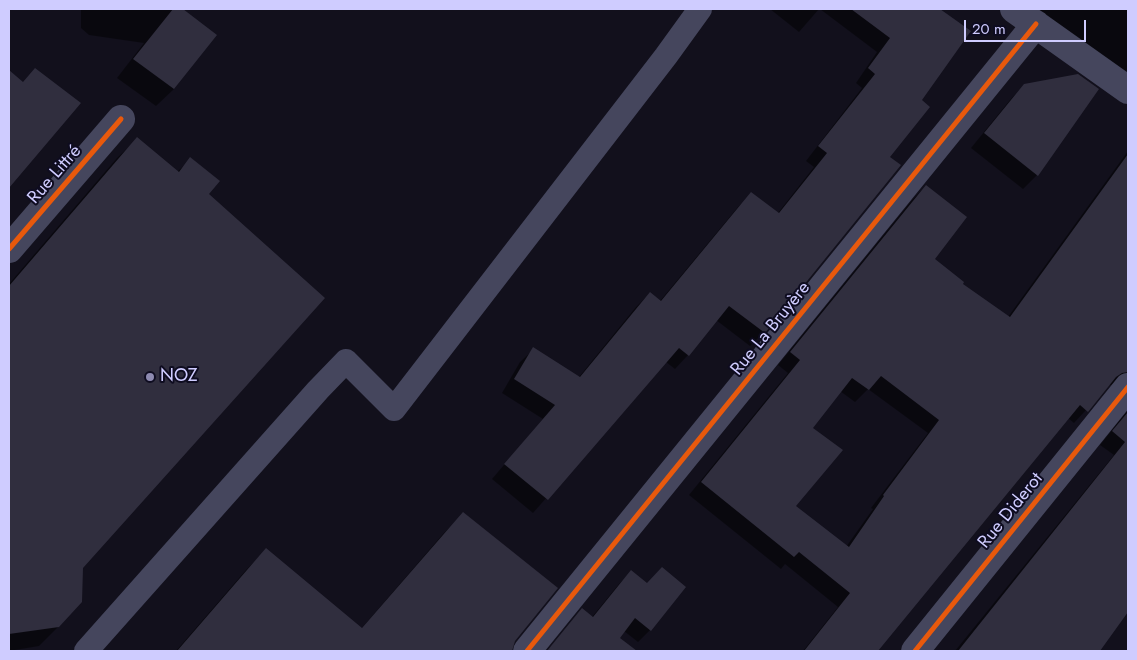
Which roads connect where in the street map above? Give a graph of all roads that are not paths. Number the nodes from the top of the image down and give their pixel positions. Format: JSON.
{"nodes":[{"id":1,"x":700,"y":9,"type":"edge"},
{"id":2,"x":1014,"y":9,"type":"edge"},
{"id":3,"x":1036,"y":24,"type":"junction"},
{"id":4,"x":1128,"y":90,"type":"edge"},
{"id":5,"x":121,"y":119,"type":"dead end"},
{"id":6,"x":9,"y":249,"type":"edge"},
{"id":7,"x":1128,"y":387,"type":"edge"},
{"id":8,"x":86,"y":651,"type":"edge"},
{"id":9,"x":527,"y":651,"type":"edge"},
{"id":10,"x":914,"y":651,"type":"edge"}],
"edges":[{"from":1,"to":8,"type":"lane"},
{"from":2,"to":3,"type":"street"},
{"from":3,"to":4,"type":"street"},
{"from":3,"to":9,"type":"street","name":"Rue La Bruyère"},
{"from":5,"to":6,"type":"street","name":"Rue Littré"},
{"from":7,"to":10,"type":"street","name":"Rue Diderot"}]}
